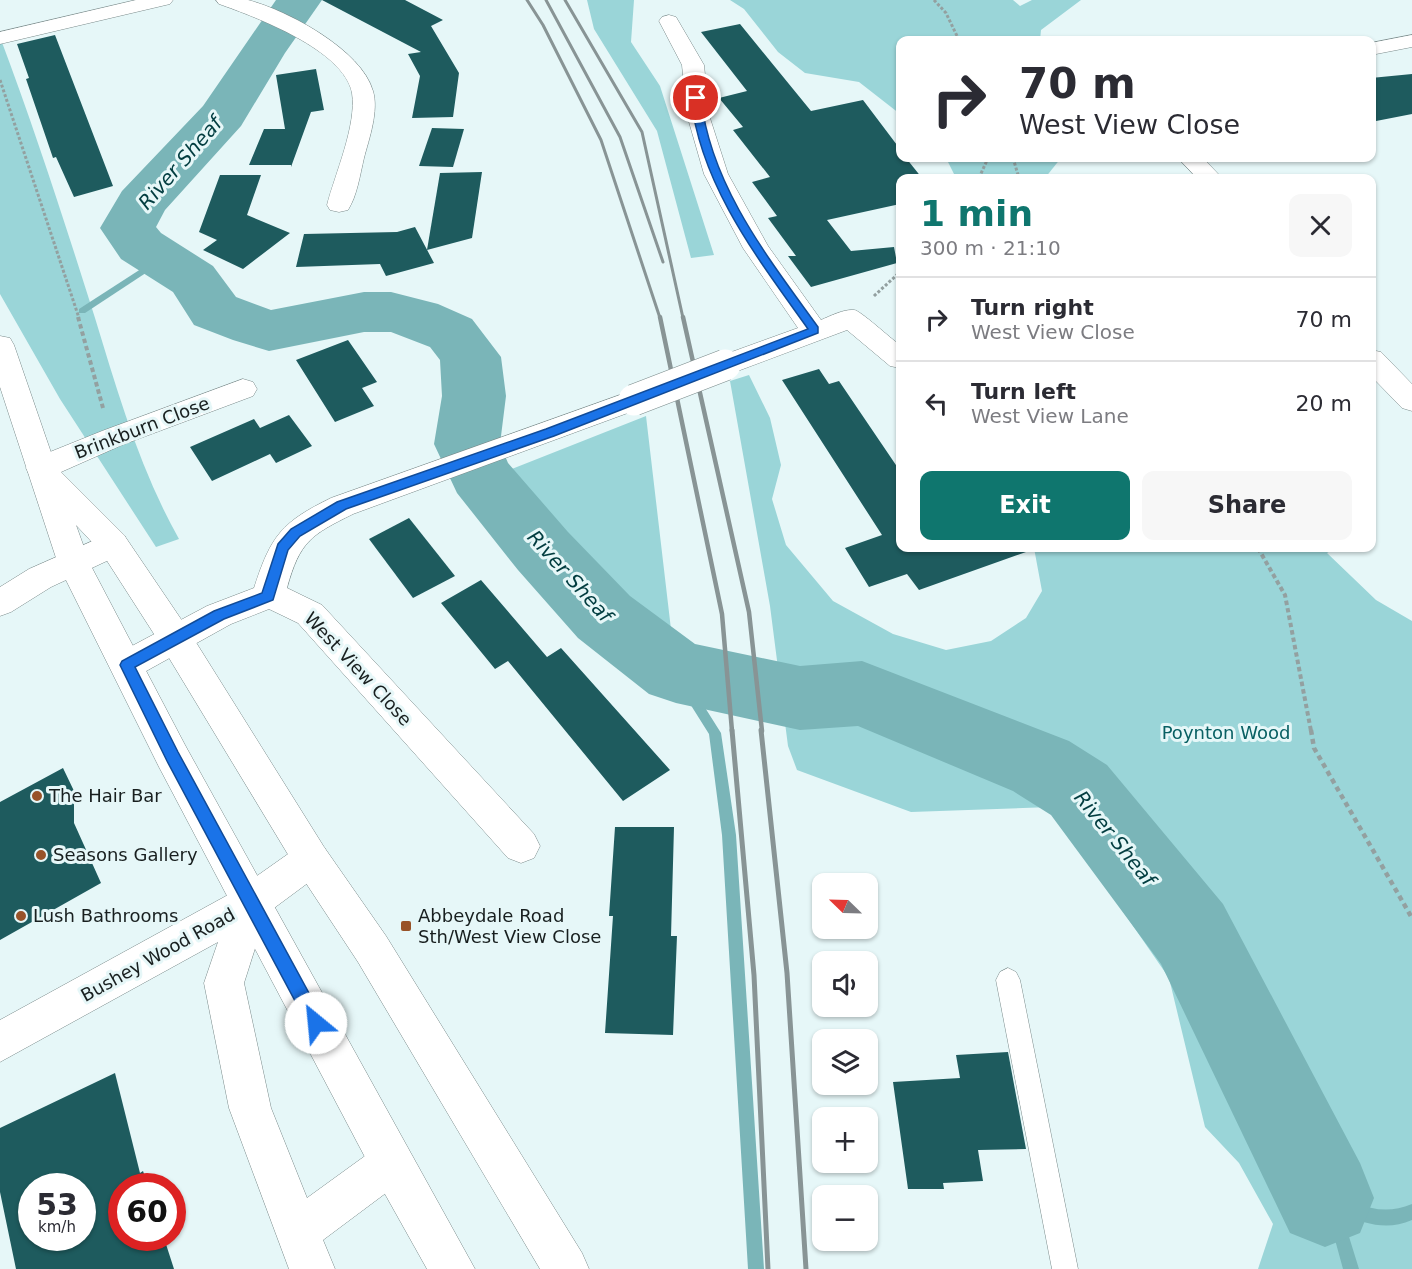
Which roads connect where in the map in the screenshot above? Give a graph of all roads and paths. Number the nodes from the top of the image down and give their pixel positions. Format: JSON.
{"nodes":[{"id":1,"x":163,"y":0,"type":"edge"},
{"id":2,"x":226,"y":0,"type":"edge"},
{"id":3,"x":934,"y":0,"type":"edge"},
{"id":4,"x":669,"y":21,"type":"dead end"},
{"id":5,"x":957,"y":36,"type":"edge"},
{"id":6,"x":0,"y":38,"type":"edge"},
{"id":7,"x":1412,"y":41,"type":"edge"},
{"id":8,"x":1376,"y":48,"type":"edge"},
{"id":9,"x":0,"y":80,"type":"edge"},
{"id":10,"x":1194,"y":162,"type":"edge"},
{"id":11,"x":1206,"y":174,"type":"edge"},
{"id":12,"x":339,"y":205,"type":"dead end"},
{"id":13,"x":814,"y":330,"type":"junction"},
{"id":14,"x":0,"y":345,"type":"edge"},
{"id":15,"x":896,"y":356,"type":"edge"},
{"id":16,"x":1376,"y":364,"type":"edge"},
{"id":17,"x":245,"y":393,"type":"dead end"},
{"id":18,"x":1412,"y":401,"type":"edge"},
{"id":19,"x":112,"y":438,"type":"junction"},
{"id":20,"x":41,"y":468,"type":"junction"},
{"id":21,"x":113,"y":544,"type":"junction"},
{"id":22,"x":1260,"y":552,"type":"edge"},
{"id":23,"x":74,"y":564,"type":"junction"},
{"id":24,"x":268,"y":596,"type":"junction"},
{"id":25,"x":0,"y":603,"type":"edge"},
{"id":26,"x":175,"y":638,"type":"junction"},
{"id":27,"x":127,"y":665,"type":"junction"},
{"id":28,"x":520,"y":846,"type":"dead end"},
{"id":29,"x":311,"y":859,"type":"junction"},
{"id":30,"x":251,"y":903,"type":"junction"},
{"id":31,"x":1412,"y":918,"type":"edge"},
{"id":32,"x":1008,"y":980,"type":"dead end"},
{"id":33,"x":0,"y":1042,"type":"edge"},
{"id":34,"x":391,"y":1162,"type":"junction"},
{"id":35,"x":304,"y":1251,"type":"edge"},
{"id":36,"x":452,"y":1269,"type":"edge"},
{"id":37,"x":566,"y":1269,"type":"edge"},
{"id":38,"x":1065,"y":1269,"type":"edge"}],
"edges":[{"from":1,"to":6,"type":"street"},
{"from":2,"to":12,"type":"street"},
{"from":3,"to":5,"type":"path"},
{"from":4,"to":13,"type":"street"},
{"from":7,"to":8,"type":"street"},
{"from":9,"to":19,"type":"path"},
{"from":10,"to":11,"type":"street"},
{"from":13,"to":15,"type":"street"},
{"from":13,"to":24,"type":"street","bridge":true},
{"from":14,"to":20,"type":"street"},
{"from":16,"to":18,"type":"street"},
{"from":17,"to":19,"type":"street","name":"Brinkburn Close"},
{"from":19,"to":20,"type":"street","name":"Brinkburn Close"},
{"from":20,"to":21,"type":"street"},
{"from":20,"to":23,"type":"street"},
{"from":21,"to":23,"type":"street"},
{"from":21,"to":26,"type":"street"},
{"from":22,"to":31,"type":"path"},
{"from":23,"to":25,"type":"street"},
{"from":23,"to":27,"type":"street"},
{"from":24,"to":26,"type":"street"},
{"from":24,"to":28,"type":"street","name":"West View Close"},
{"from":26,"to":27,"type":"street"},
{"from":26,"to":29,"type":"street"},
{"from":27,"to":30,"type":"street"},
{"from":29,"to":30,"type":"street","name":"Bushey Wood Road"},
{"from":29,"to":37,"type":"street"},
{"from":30,"to":33,"type":"street","name":"Bushey Wood Road"},
{"from":30,"to":34,"type":"street"},
{"from":30,"to":35,"type":"street"},
{"from":32,"to":38,"type":"lane"},
{"from":34,"to":35,"type":"street"},
{"from":34,"to":36,"type":"street"}]}
